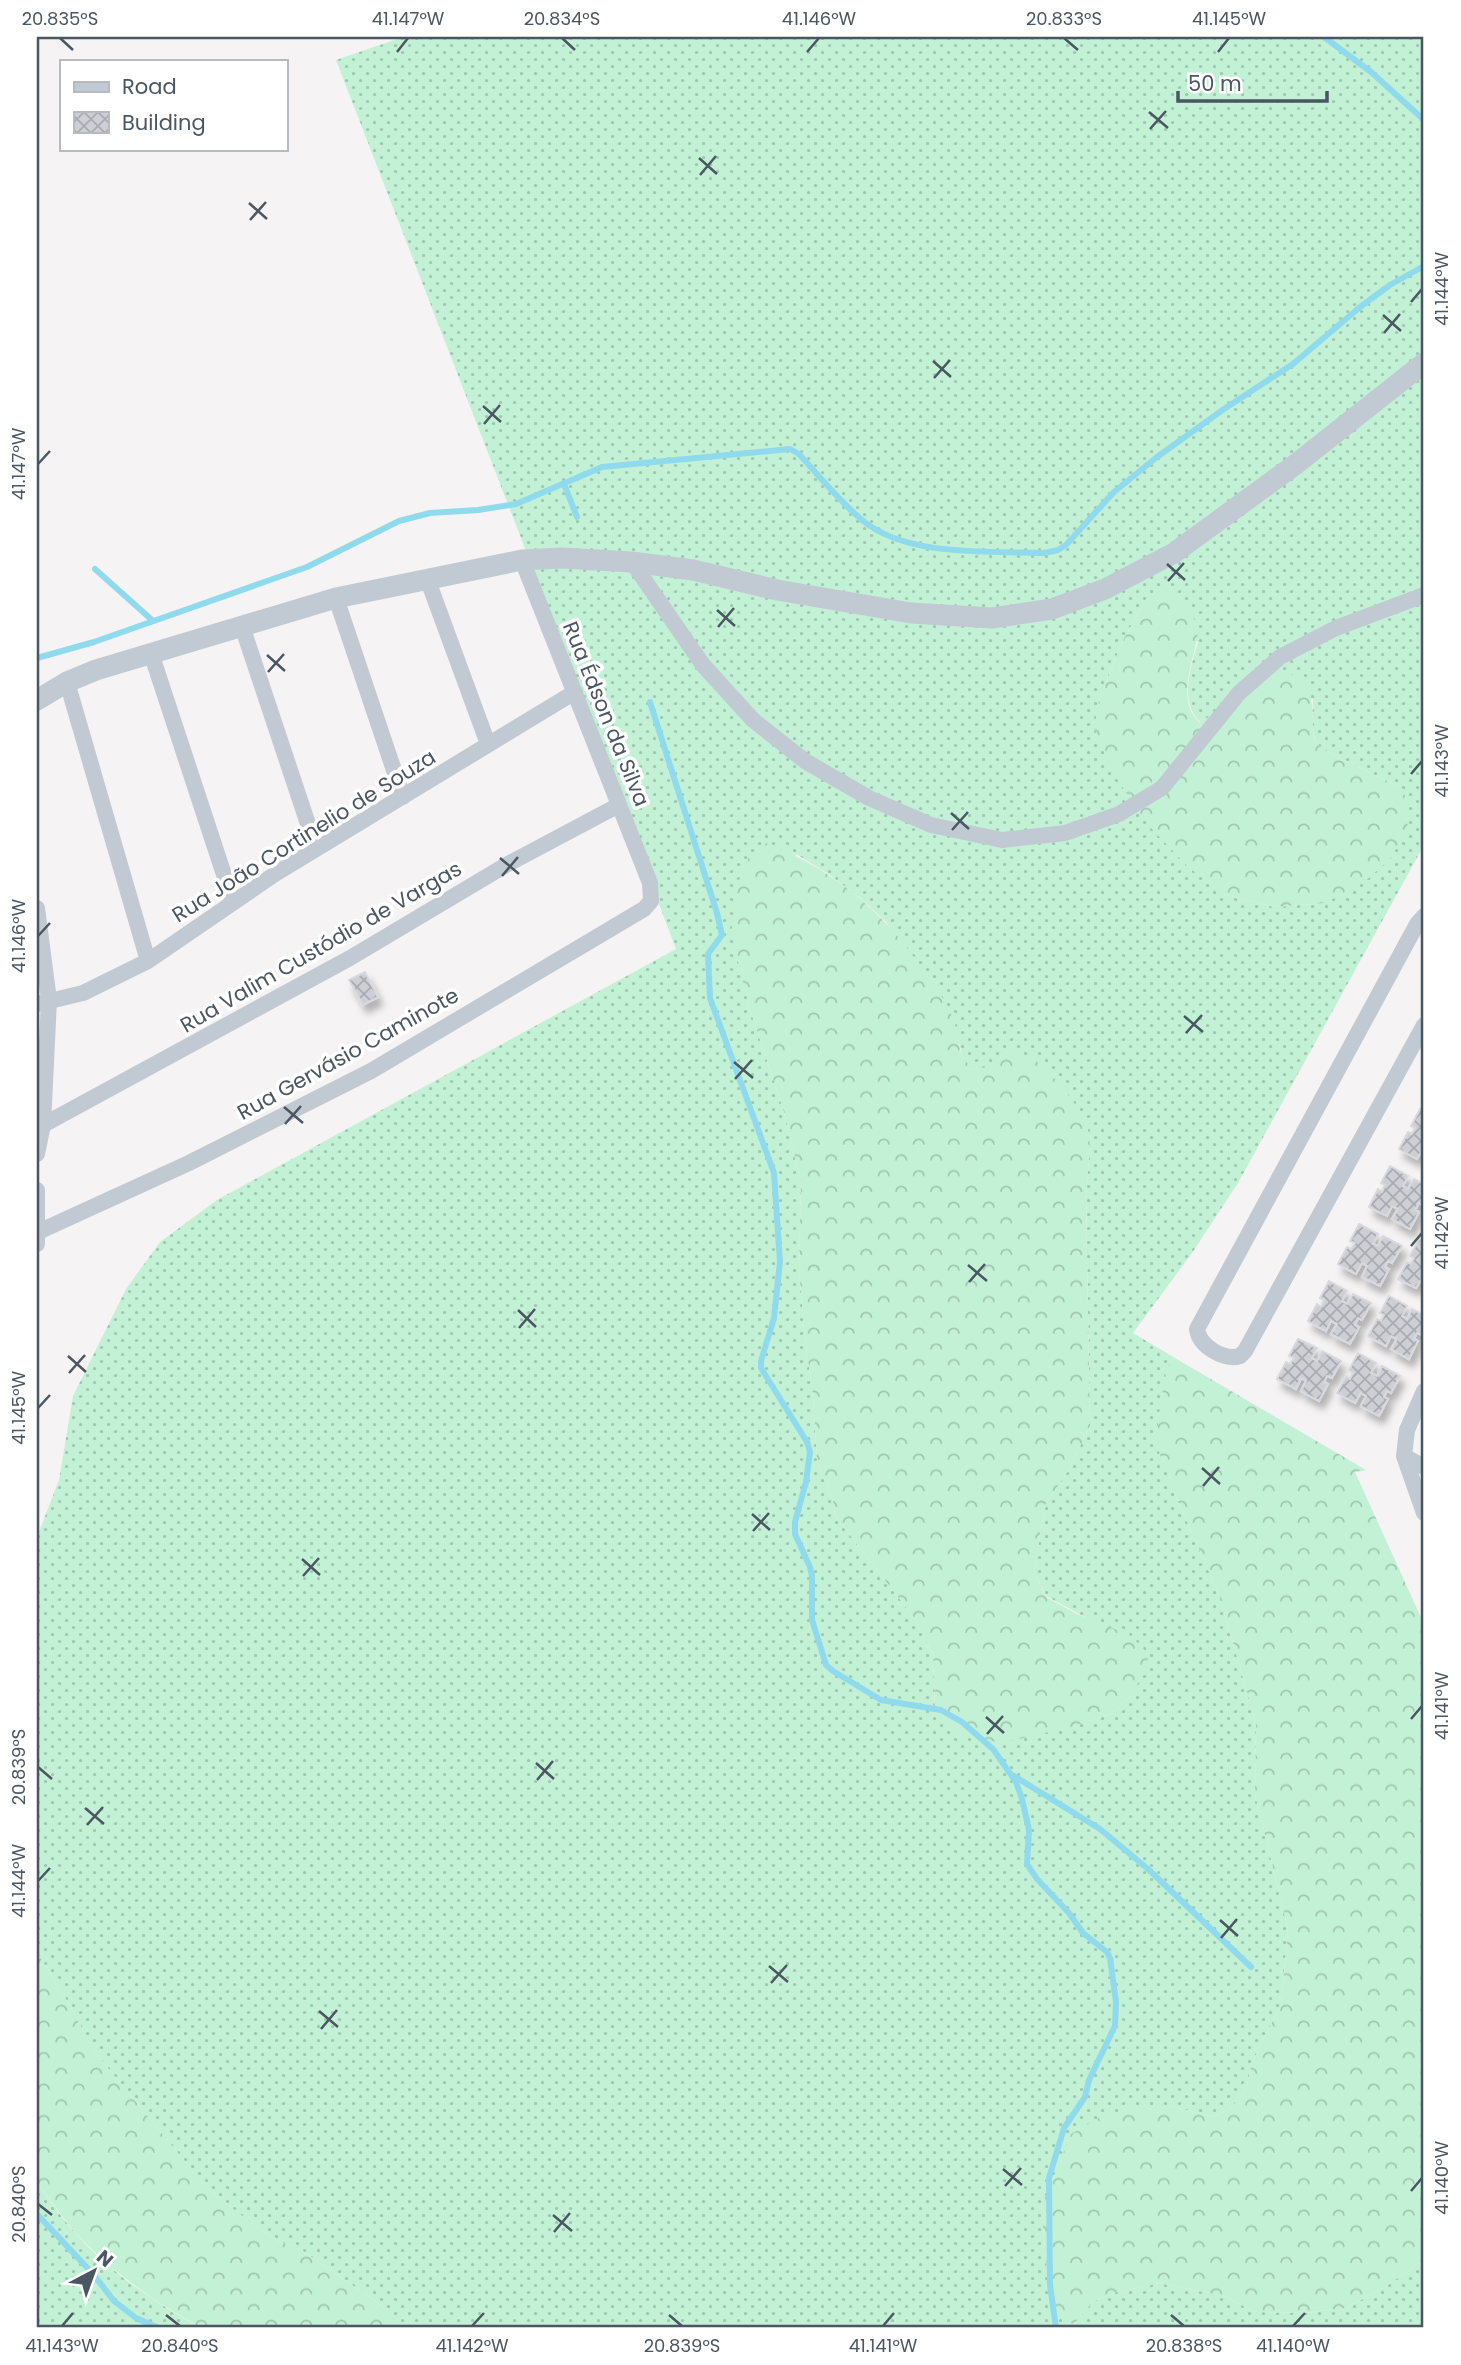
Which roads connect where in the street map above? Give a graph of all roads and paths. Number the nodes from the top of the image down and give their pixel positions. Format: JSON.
{"nodes":[{"id":1,"x":1424,"y":363,"type":"edge"},
{"id":2,"x":522,"y":560,"type":"junction"},
{"id":3,"x":632,"y":562,"type":"junction"},
{"id":4,"x":428,"y":578,"type":"junction"},
{"id":5,"x":1424,"y":595,"type":"edge"},
{"id":6,"x":336,"y":598,"type":"junction"},
{"id":7,"x":242,"y":626,"type":"junction"},
{"id":8,"x":151,"y":653,"type":"junction"},
{"id":9,"x":67,"y":682,"type":"junction"},
{"id":10,"x":575,"y":692,"type":"junction"},
{"id":11,"x":37,"y":700,"type":"edge"},
{"id":12,"x":488,"y":744,"type":"junction"},
{"id":13,"x":403,"y":797,"type":"junction"},
{"id":14,"x":619,"y":805,"type":"junction"},
{"id":15,"x":316,"y":848,"type":"junction"},
{"id":16,"x":650,"y":883,"type":"joint"},
{"id":17,"x":233,"y":902,"type":"junction"},
{"id":18,"x":37,"y":908,"type":"edge"},
{"id":19,"x":1424,"y":916,"type":"edge"},
{"id":20,"x":148,"y":961,"type":"junction"},
{"id":21,"x":43,"y":1002,"type":"edge"},
{"id":22,"x":1424,"y":1025,"type":"edge"},
{"id":23,"x":43,"y":1125,"type":"junction"},
{"id":24,"x":37,"y":1154,"type":"edge"},
{"id":25,"x":37,"y":1190,"type":"edge"},
{"id":26,"x":37,"y":1238,"type":"edge"},
{"id":27,"x":1424,"y":1391,"type":"edge"},
{"id":28,"x":1404,"y":1456,"type":"junction"},
{"id":29,"x":1424,"y":1467,"type":"edge"},
{"id":30,"x":1424,"y":1513,"type":"edge"}],
"edges":[{"from":1,"to":3,"type":"street"},
{"from":2,"to":3,"type":"street"},
{"from":2,"to":4,"type":"street"},
{"from":2,"to":10,"type":"street","name":"Rua Édson da Silva"},
{"from":3,"to":5,"type":"street"},
{"from":4,"to":6,"type":"street"},
{"from":4,"to":12,"type":"street"},
{"from":6,"to":7,"type":"street"},
{"from":6,"to":13,"type":"street"},
{"from":7,"to":8,"type":"street"},
{"from":7,"to":15,"type":"street"},
{"from":8,"to":9,"type":"street"},
{"from":8,"to":17,"type":"street"},
{"from":9,"to":11,"type":"street"},
{"from":9,"to":20,"type":"street"},
{"from":10,"to":12,"type":"street","name":"Rua João Cortinelio de Souza"},
{"from":10,"to":14,"type":"street","name":"Rua Édson da Silva"},
{"from":12,"to":13,"type":"street","name":"Rua João Cortinelio de Souza"},
{"from":13,"to":15,"type":"street","name":"Rua João Cortinelio de Souza"},
{"from":14,"to":16,"type":"street","name":"Rua Édson da Silva"},
{"from":14,"to":23,"type":"street","name":"Rua Valim Custódio de Vargas"},
{"from":15,"to":17,"type":"street","name":"Rua João Cortinelio de Souza"},
{"from":16,"to":26,"type":"street","name":"Rua Gervásio Caminote"},
{"from":17,"to":20,"type":"street","name":"Rua João Cortinelio de Souza"},
{"from":18,"to":21,"type":"street"},
{"from":19,"to":22,"type":"street"},
{"from":20,"to":21,"type":"street","name":"Rua João Cortinelio de Souza"},
{"from":21,"to":23,"type":"street"},
{"from":23,"to":24,"type":"street"},
{"from":25,"to":26,"type":"street"},
{"from":27,"to":28,"type":"street"},
{"from":28,"to":29,"type":"street"},
{"from":28,"to":30,"type":"street"}]}
